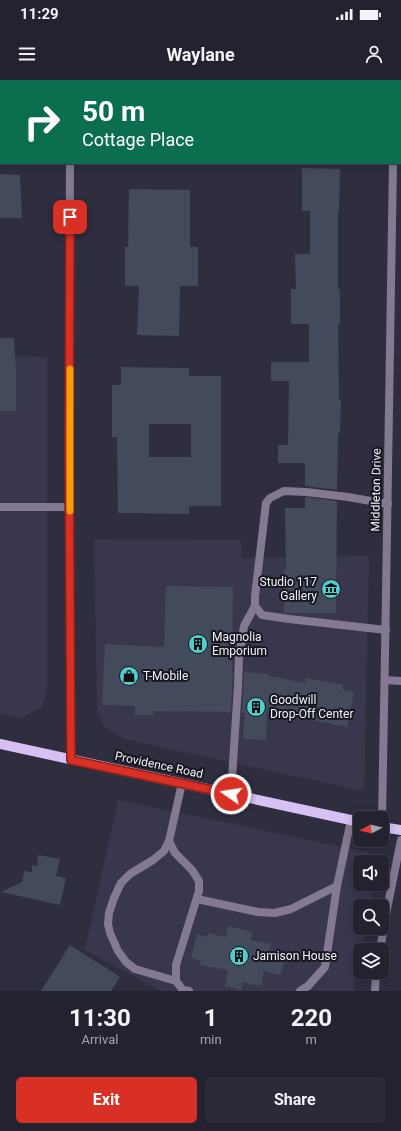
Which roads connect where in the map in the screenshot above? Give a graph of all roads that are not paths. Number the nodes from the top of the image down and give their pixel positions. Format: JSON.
{"nodes":[{"id":1,"x":70,"y":164,"type":"edge"},
{"id":2,"x":393,"y":164,"type":"edge"},
{"id":3,"x":388,"y":504,"type":"junction"},
{"id":4,"x":0,"y":507,"type":"edge"},
{"id":5,"x":70,"y":507,"type":"junction"},
{"id":6,"x":255,"y":606,"type":"junction"},
{"id":7,"x":386,"y":630,"type":"junction"},
{"id":8,"x":385,"y":680,"type":"junction"},
{"id":9,"x":401,"y":681,"type":"edge"},
{"id":10,"x":0,"y":744,"type":"edge"},
{"id":11,"x":71,"y":760,"type":"junction"},
{"id":12,"x":182,"y":783,"type":"junction"},
{"id":13,"x":231,"y":794,"type":"junction"},
{"id":14,"x":382,"y":811,"type":"edge"},
{"id":15,"x":353,"y":820,"type":"edge"},
{"id":16,"x":389,"y":827,"type":"edge"},
{"id":17,"x":353,"y":829,"type":"edge"},
{"id":18,"x":401,"y":830,"type":"edge"},
{"id":19,"x":169,"y":840,"type":"junction"},
{"id":20,"x":401,"y":840,"type":"edge"},
{"id":21,"x":338,"y":886,"type":"junction"},
{"id":22,"x":197,"y":899,"type":"junction"},
{"id":23,"x":381,"y":943,"type":"edge"},
{"id":24,"x":376,"y":979,"type":"edge"},
{"id":25,"x":176,"y":981,"type":"junction"},
{"id":26,"x":189,"y":991,"type":"edge"},
{"id":27,"x":300,"y":991,"type":"edge"},
{"id":28,"x":375,"y":991,"type":"edge"}],
"edges":[{"from":1,"to":5,"type":"street"},
{"from":2,"to":3,"type":"street","name":"Middleton Drive"},
{"from":3,"to":6,"type":"street"},
{"from":3,"to":7,"type":"street","name":"Middleton Drive"},
{"from":4,"to":5,"type":"street"},
{"from":5,"to":11,"type":"street"},
{"from":6,"to":7,"type":"street"},
{"from":6,"to":13,"type":"street"},
{"from":7,"to":8,"type":"street","name":"Middleton Drive"},
{"from":8,"to":9,"type":"street"},
{"from":8,"to":14,"type":"street","name":"Middleton Drive"},
{"from":10,"to":11,"type":"main road","name":"Providence Road"},
{"from":11,"to":12,"type":"main road","name":"Providence Road"},
{"from":12,"to":13,"type":"main road","name":"Providence Road"},
{"from":12,"to":19,"type":"street"},
{"from":13,"to":15,"type":"main road","name":"Providence Road"},
{"from":16,"to":18,"type":"main road"},
{"from":17,"to":21,"type":"street"},
{"from":19,"to":22,"type":"street"},
{"from":19,"to":25,"type":"street"},
{"from":20,"to":23,"type":"street"},
{"from":21,"to":22,"type":"street"},
{"from":21,"to":27,"type":"street"},
{"from":22,"to":25,"type":"street"},
{"from":24,"to":28,"type":"street"},
{"from":25,"to":26,"type":"street"}]}
